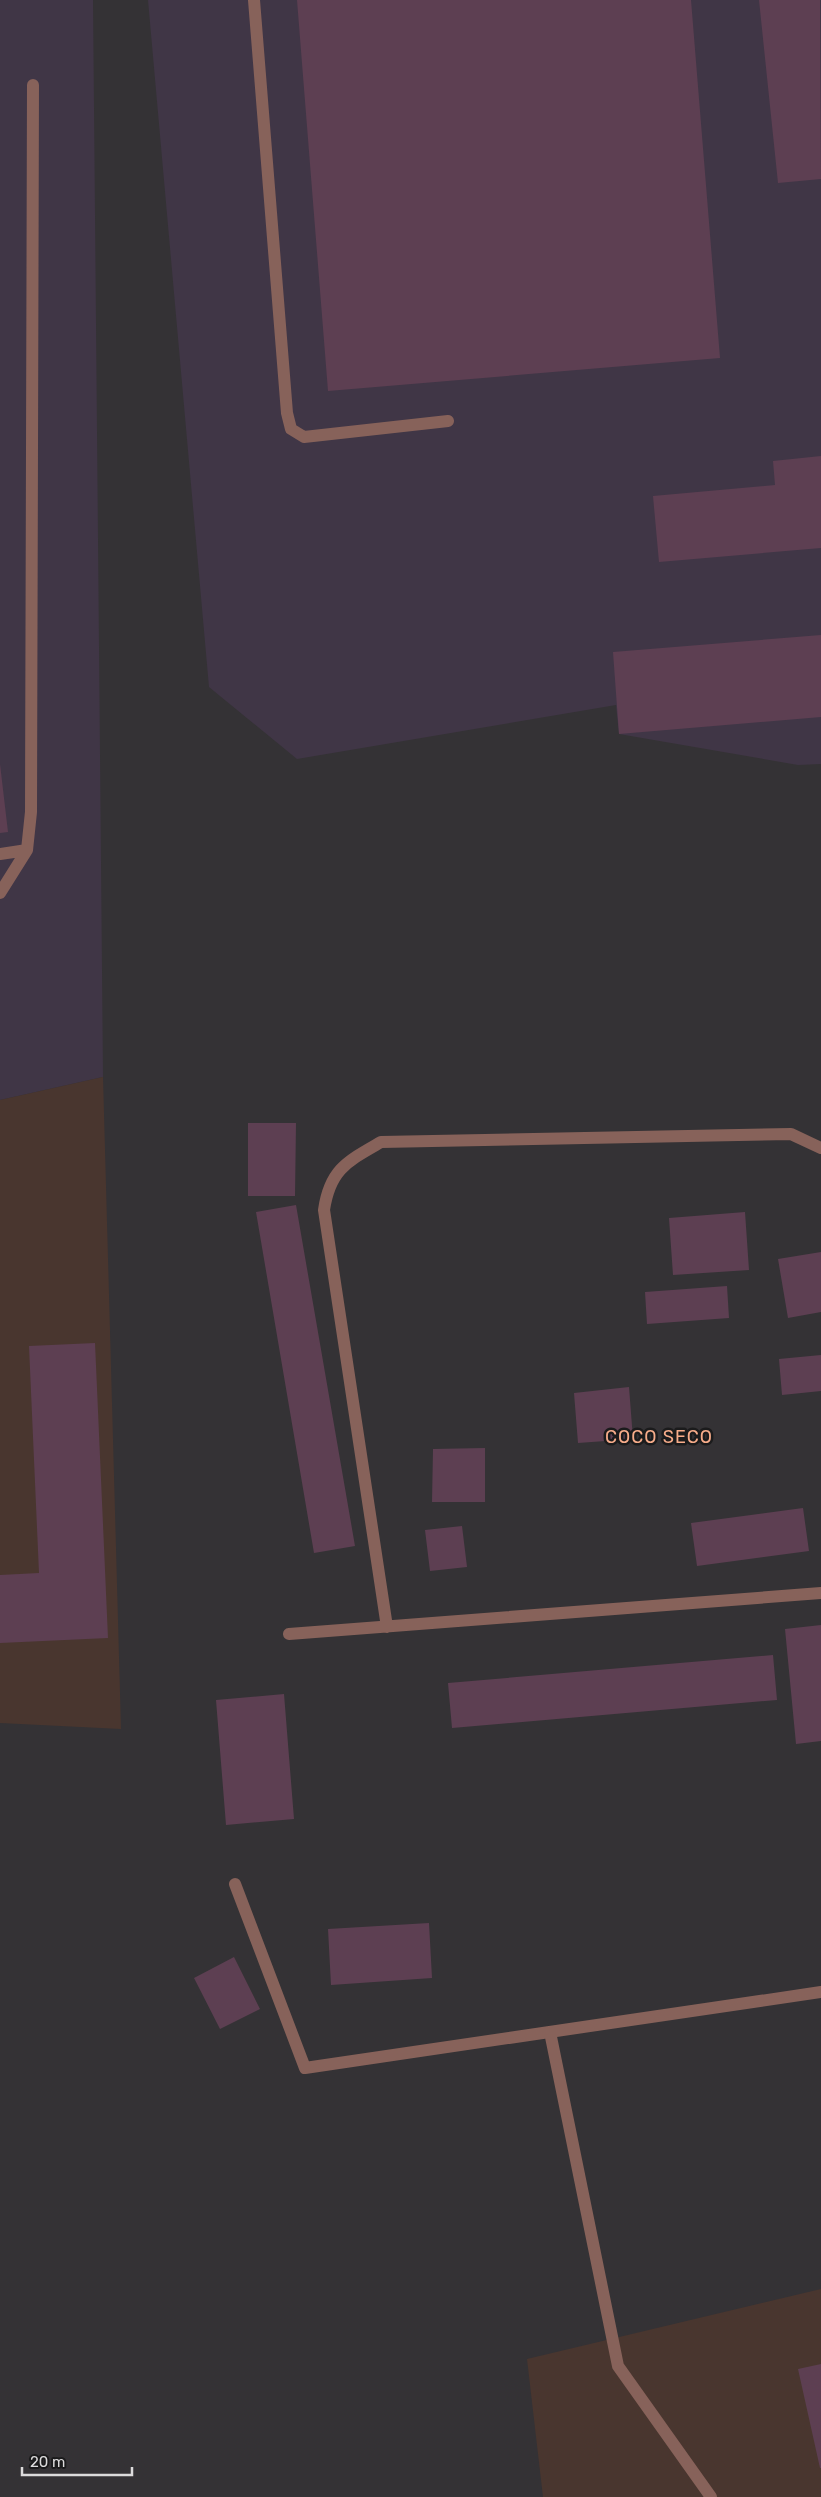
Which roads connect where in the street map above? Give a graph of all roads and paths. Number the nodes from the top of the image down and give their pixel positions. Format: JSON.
{"nodes":[{"id":1,"x":254,"y":0,"type":"edge"},
{"id":2,"x":34,"y":85,"type":"dead end"},
{"id":3,"x":448,"y":421,"type":"dead end"},
{"id":4,"x":27,"y":850,"type":"junction"},
{"id":5,"x":0,"y":854,"type":"edge"},
{"id":6,"x":0,"y":893,"type":"edge"},
{"id":7,"x":821,"y":1148,"type":"edge"},
{"id":8,"x":821,"y":1593,"type":"edge"},
{"id":9,"x":387,"y":1627,"type":"junction"},
{"id":10,"x":289,"y":1634,"type":"dead end"},
{"id":11,"x":235,"y":1884,"type":"dead end"},
{"id":12,"x":821,"y":1992,"type":"edge"},
{"id":13,"x":550,"y":2032,"type":"junction"},
{"id":14,"x":711,"y":2497,"type":"edge"}],
"edges":[{"from":1,"to":3,"type":"lane"},
{"from":2,"to":4,"type":"lane"},
{"from":4,"to":5,"type":"lane"},
{"from":4,"to":6,"type":"lane"},
{"from":7,"to":9,"type":"lane"},
{"from":8,"to":9,"type":"lane"},
{"from":9,"to":10,"type":"lane"},
{"from":11,"to":13,"type":"lane"},
{"from":12,"to":13,"type":"lane"},
{"from":13,"to":14,"type":"lane"}]}
